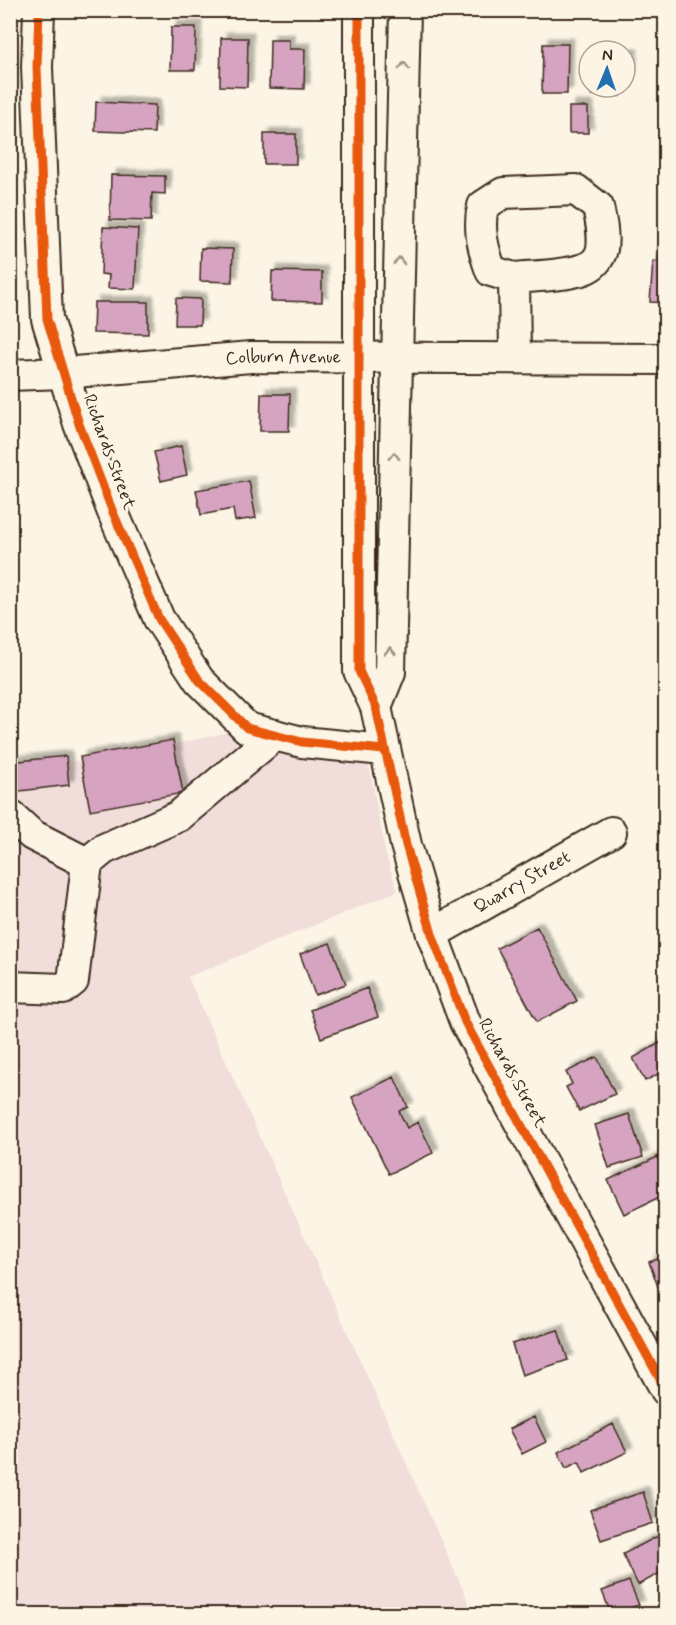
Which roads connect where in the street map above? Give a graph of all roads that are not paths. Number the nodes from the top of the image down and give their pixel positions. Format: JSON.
{"nodes":[{"id":1,"x":39,"y":10,"type":"edge"},
{"id":2,"x":358,"y":10,"type":"edge"},
{"id":3,"x":405,"y":10,"type":"edge"},
{"id":4,"x":24,"y":67,"type":"edge"},
{"id":5,"x":514,"y":278,"type":"dead end"},
{"id":6,"x":360,"y":357,"type":"junction"},
{"id":7,"x":396,"y":358,"type":"junction"},
{"id":8,"x":515,"y":358,"type":"junction"},
{"id":9,"x":666,"y":359,"type":"edge"},
{"id":10,"x":63,"y":373,"type":"junction"},
{"id":11,"x":10,"y":375,"type":"edge"},
{"id":12,"x":376,"y":707,"type":"junction"},
{"id":13,"x":275,"y":735,"type":"junction"},
{"id":14,"x":384,"y":750,"type":"junction"},
{"id":15,"x":10,"y":815,"type":"edge"},
{"id":16,"x":611,"y":832,"type":"dead end"},
{"id":17,"x":87,"y":863,"type":"junction"},
{"id":18,"x":432,"y":934,"type":"junction"},
{"id":19,"x":10,"y":987,"type":"edge"},
{"id":20,"x":666,"y":1390,"type":"edge"}],
"edges":[{"from":1,"to":4,"type":"street","name":"Richards Street"},
{"from":2,"to":6,"type":"street","name":"Richards Street"},
{"from":7,"to":3,"type":"street","one_way":true},
{"from":4,"to":10,"type":"street","name":"Richards Street"},
{"from":5,"to":8,"type":"street"},
{"from":6,"to":7,"type":"street","name":"Colburn Avenue"},
{"from":6,"to":10,"type":"street","name":"Colburn Avenue"},
{"from":6,"to":12,"type":"street","name":"Richards Street"},
{"from":7,"to":8,"type":"street","name":"Colburn Avenue"},
{"from":12,"to":7,"type":"street","one_way":true},
{"from":8,"to":9,"type":"street","name":"Colburn Avenue"},
{"from":10,"to":11,"type":"street","name":"Colburn Avenue"},
{"from":10,"to":13,"type":"street","name":"Richards Street"},
{"from":12,"to":14,"type":"street","name":"Richards Street"},
{"from":13,"to":14,"type":"street","name":"Richards Street"},
{"from":13,"to":17,"type":"street"},
{"from":14,"to":18,"type":"street","name":"Richards Street"},
{"from":15,"to":17,"type":"street"},
{"from":16,"to":18,"type":"street","name":"Quarry Street"},
{"from":17,"to":19,"type":"street"},
{"from":18,"to":20,"type":"street","name":"Richards Street"}]}
